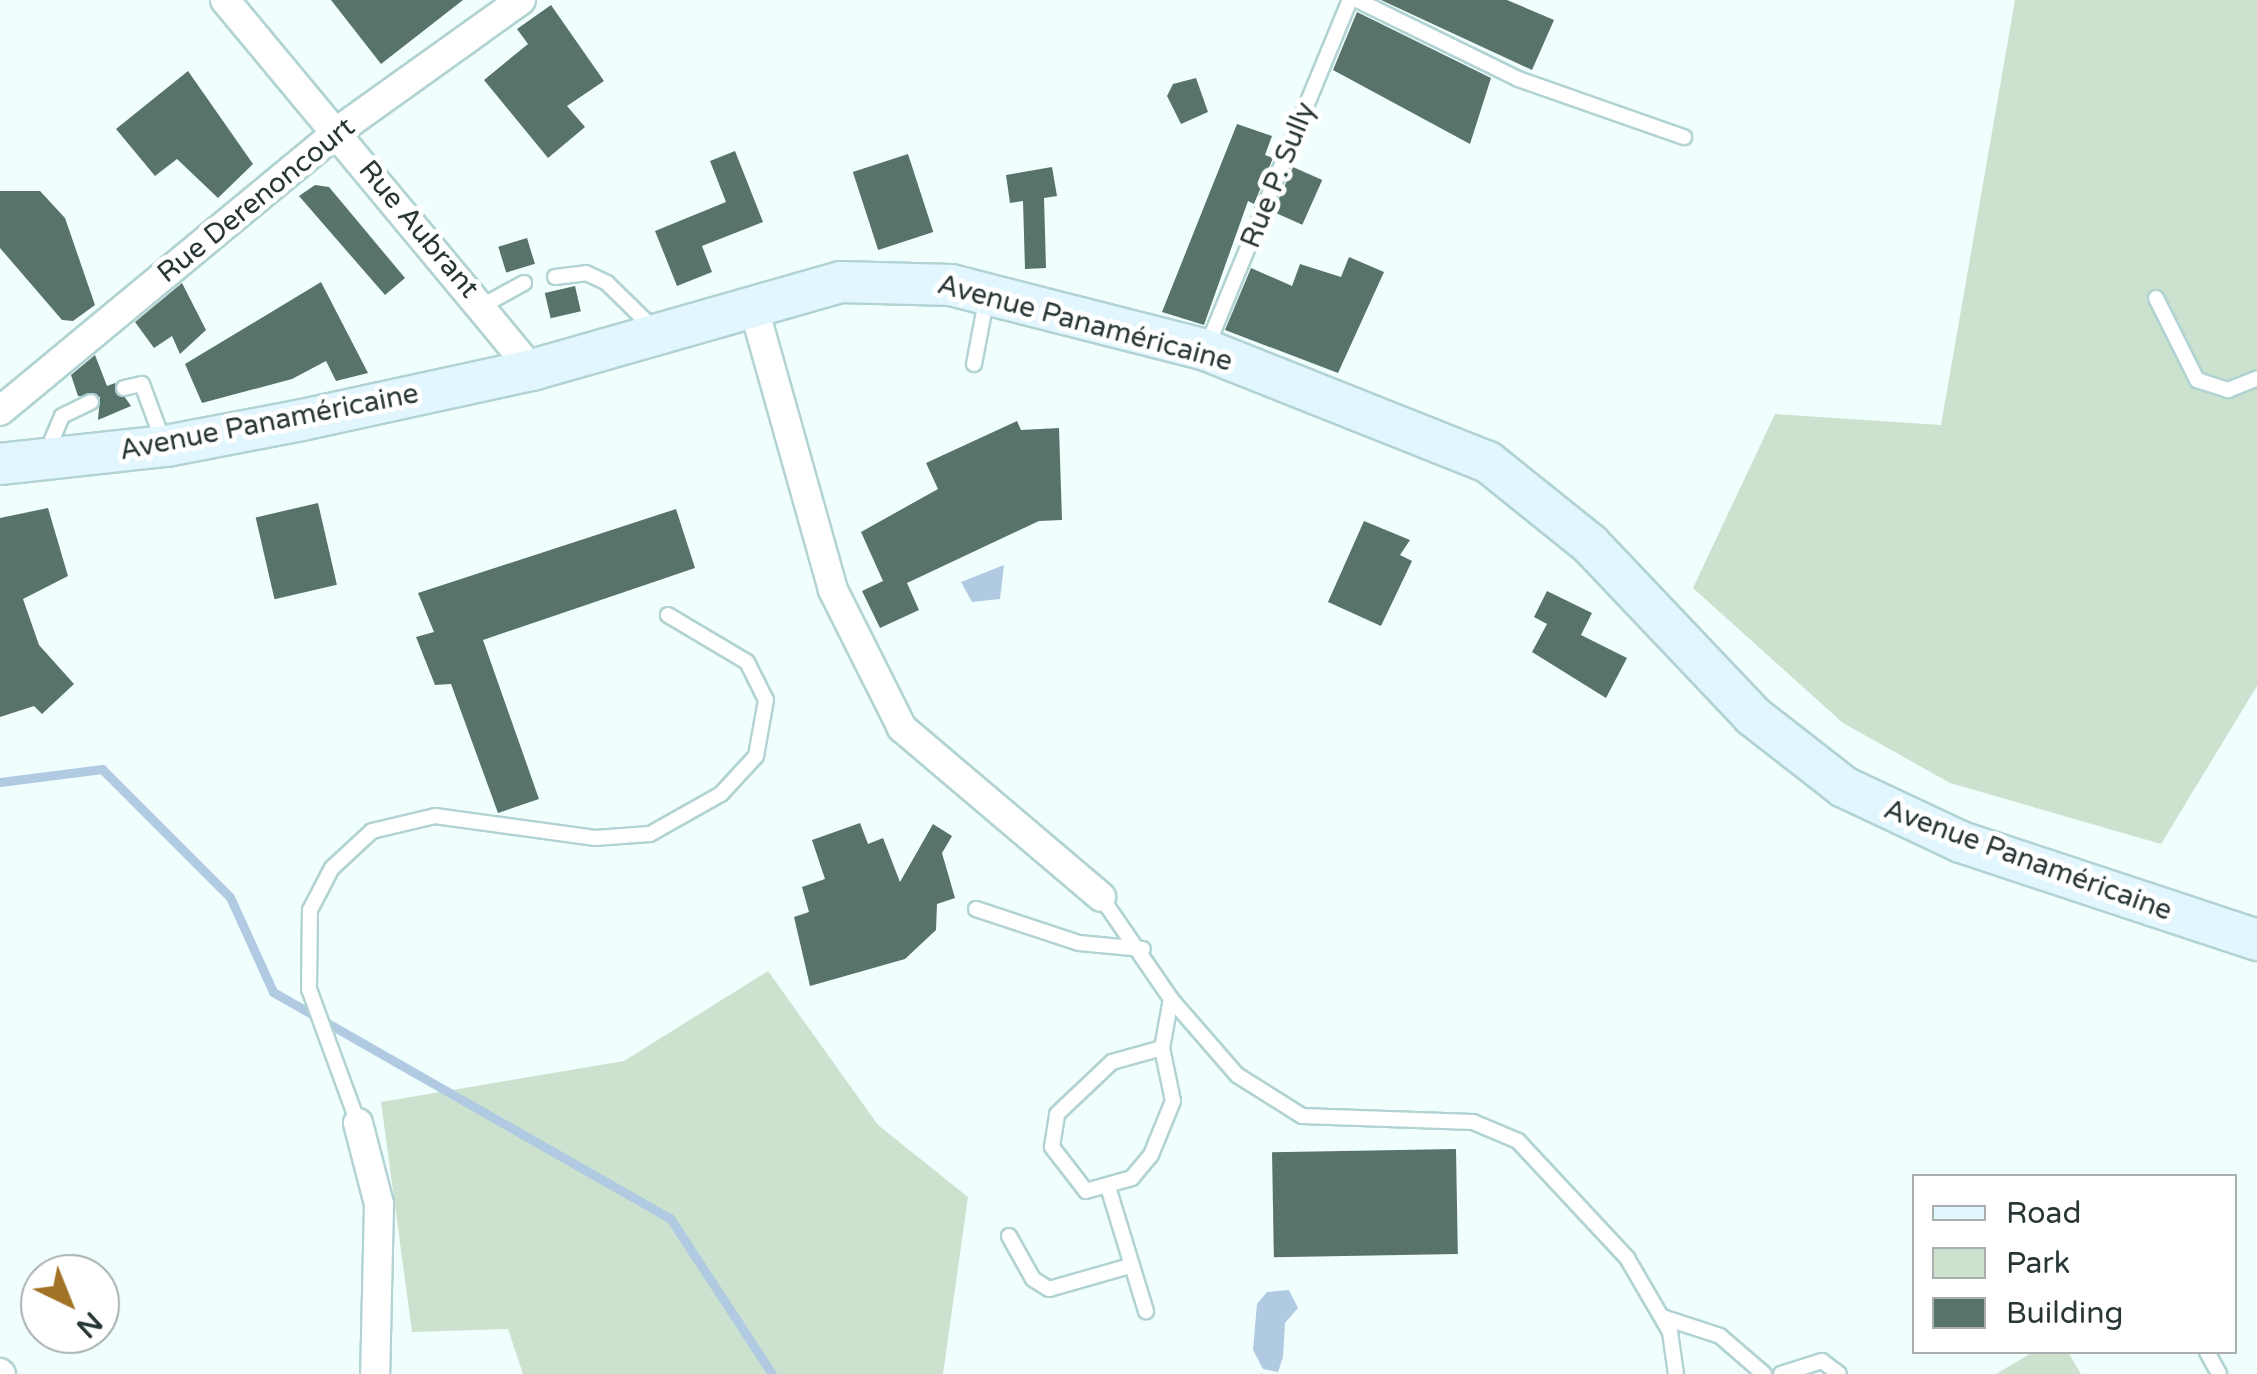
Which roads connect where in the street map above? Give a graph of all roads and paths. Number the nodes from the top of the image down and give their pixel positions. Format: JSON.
{"nodes":[{"id":1,"x":226,"y":0,"type":"edge"},
{"id":2,"x":521,"y":0,"type":"edge"},
{"id":3,"x":1354,"y":0,"type":"edge"},
{"id":4,"x":338,"y":131,"type":"junction"},
{"id":5,"x":1684,"y":137,"type":"dead end"},
{"id":6,"x":555,"y":277,"type":"dead end"},
{"id":7,"x":524,"y":283,"type":"dead end"},
{"id":8,"x":987,"y":293,"type":"junction"},
{"id":9,"x":2156,"y":298,"type":"dead end"},
{"id":10,"x":482,"y":306,"type":"junction"},
{"id":11,"x":752,"y":306,"type":"junction"},
{"id":12,"x":658,"y":333,"type":"junction"},
{"id":13,"x":1206,"y":350,"type":"junction"},
{"id":14,"x":974,"y":364,"type":"dead end"},
{"id":15,"x":532,"y":370,"type":"junction"},
{"id":16,"x":2257,"y":378,"type":"edge"},
{"id":17,"x":124,"y":388,"type":"dead end"},
{"id":18,"x":91,"y":402,"type":"dead end"},
{"id":19,"x":0,"y":411,"type":"edge"},
{"id":20,"x":166,"y":446,"type":"junction"},
{"id":21,"x":44,"y":459,"type":"junction"},
{"id":22,"x":0,"y":464,"type":"edge"},
{"id":23,"x":668,"y":615,"type":"dead end"},
{"id":24,"x":1102,"y":897,"type":"joint"},
{"id":25,"x":976,"y":909,"type":"dead end"},
{"id":26,"x":2257,"y":940,"type":"edge"},
{"id":27,"x":1143,"y":949,"type":"junction"},
{"id":28,"x":1172,"y":999,"type":"junction"},
{"id":29,"x":1162,"y":1048,"type":"junction"},
{"id":30,"x":358,"y":1122,"type":"joint"},
{"id":31,"x":1108,"y":1187,"type":"junction"},
{"id":32,"x":1009,"y":1236,"type":"dead end"},
{"id":33,"x":1130,"y":1266,"type":"junction"},
{"id":34,"x":1146,"y":1311,"type":"dead end"},
{"id":35,"x":1662,"y":1317,"type":"junction"},
{"id":36,"x":375,"y":1374,"type":"edge"},
{"id":37,"x":1676,"y":1374,"type":"edge"},
{"id":38,"x":1764,"y":1374,"type":"edge"},
{"id":39,"x":1780,"y":1374,"type":"edge"},
{"id":40,"x":1839,"y":1374,"type":"edge"}],
"edges":[{"from":1,"to":4,"type":"street","name":"Rue Aubrant"},
{"from":2,"to":4,"type":"street","name":"Rue Derenoncourt"},
{"from":3,"to":5,"type":"lane"},
{"from":3,"to":13,"type":"lane","name":"Rue P. Sully"},
{"from":4,"to":10,"type":"street","name":"Rue Aubrant"},
{"from":4,"to":19,"type":"street","name":"Rue Derenoncourt"},
{"from":6,"to":12,"type":"lane"},
{"from":7,"to":10,"type":"lane"},
{"from":8,"to":11,"type":"main road","name":"Avenue Panaméricaine"},
{"from":8,"to":13,"type":"main road","name":"Avenue Panaméricaine"},
{"from":8,"to":14,"type":"lane"},
{"from":9,"to":16,"type":"lane"},
{"from":10,"to":15,"type":"street","name":"Rue Aubrant"},
{"from":11,"to":12,"type":"main road","name":"Avenue Panaméricaine"},
{"from":11,"to":24,"type":"street"},
{"from":12,"to":15,"type":"main road","name":"Avenue Panaméricaine"},
{"from":13,"to":26,"type":"main road","name":"Avenue Panaméricaine"},
{"from":15,"to":20,"type":"main road","name":"Avenue Panaméricaine"},
{"from":17,"to":20,"type":"lane"},
{"from":18,"to":21,"type":"lane"},
{"from":20,"to":21,"type":"main road","name":"Avenue Panaméricaine"},
{"from":21,"to":22,"type":"main road","name":"Avenue Panaméricaine"},
{"from":23,"to":30,"type":"lane"},
{"from":24,"to":27,"type":"lane"},
{"from":25,"to":27,"type":"lane"},
{"from":27,"to":28,"type":"lane"},
{"from":28,"to":29,"type":"lane"},
{"from":28,"to":35,"type":"lane"},
{"from":29,"to":31,"type":"lane"},
{"from":29,"to":31,"type":"lane"},
{"from":30,"to":36,"type":"street"},
{"from":31,"to":33,"type":"lane"},
{"from":32,"to":33,"type":"lane"},
{"from":33,"to":34,"type":"lane"},
{"from":35,"to":37,"type":"lane"},
{"from":35,"to":38,"type":"lane"},
{"from":39,"to":40,"type":"lane"}]}
